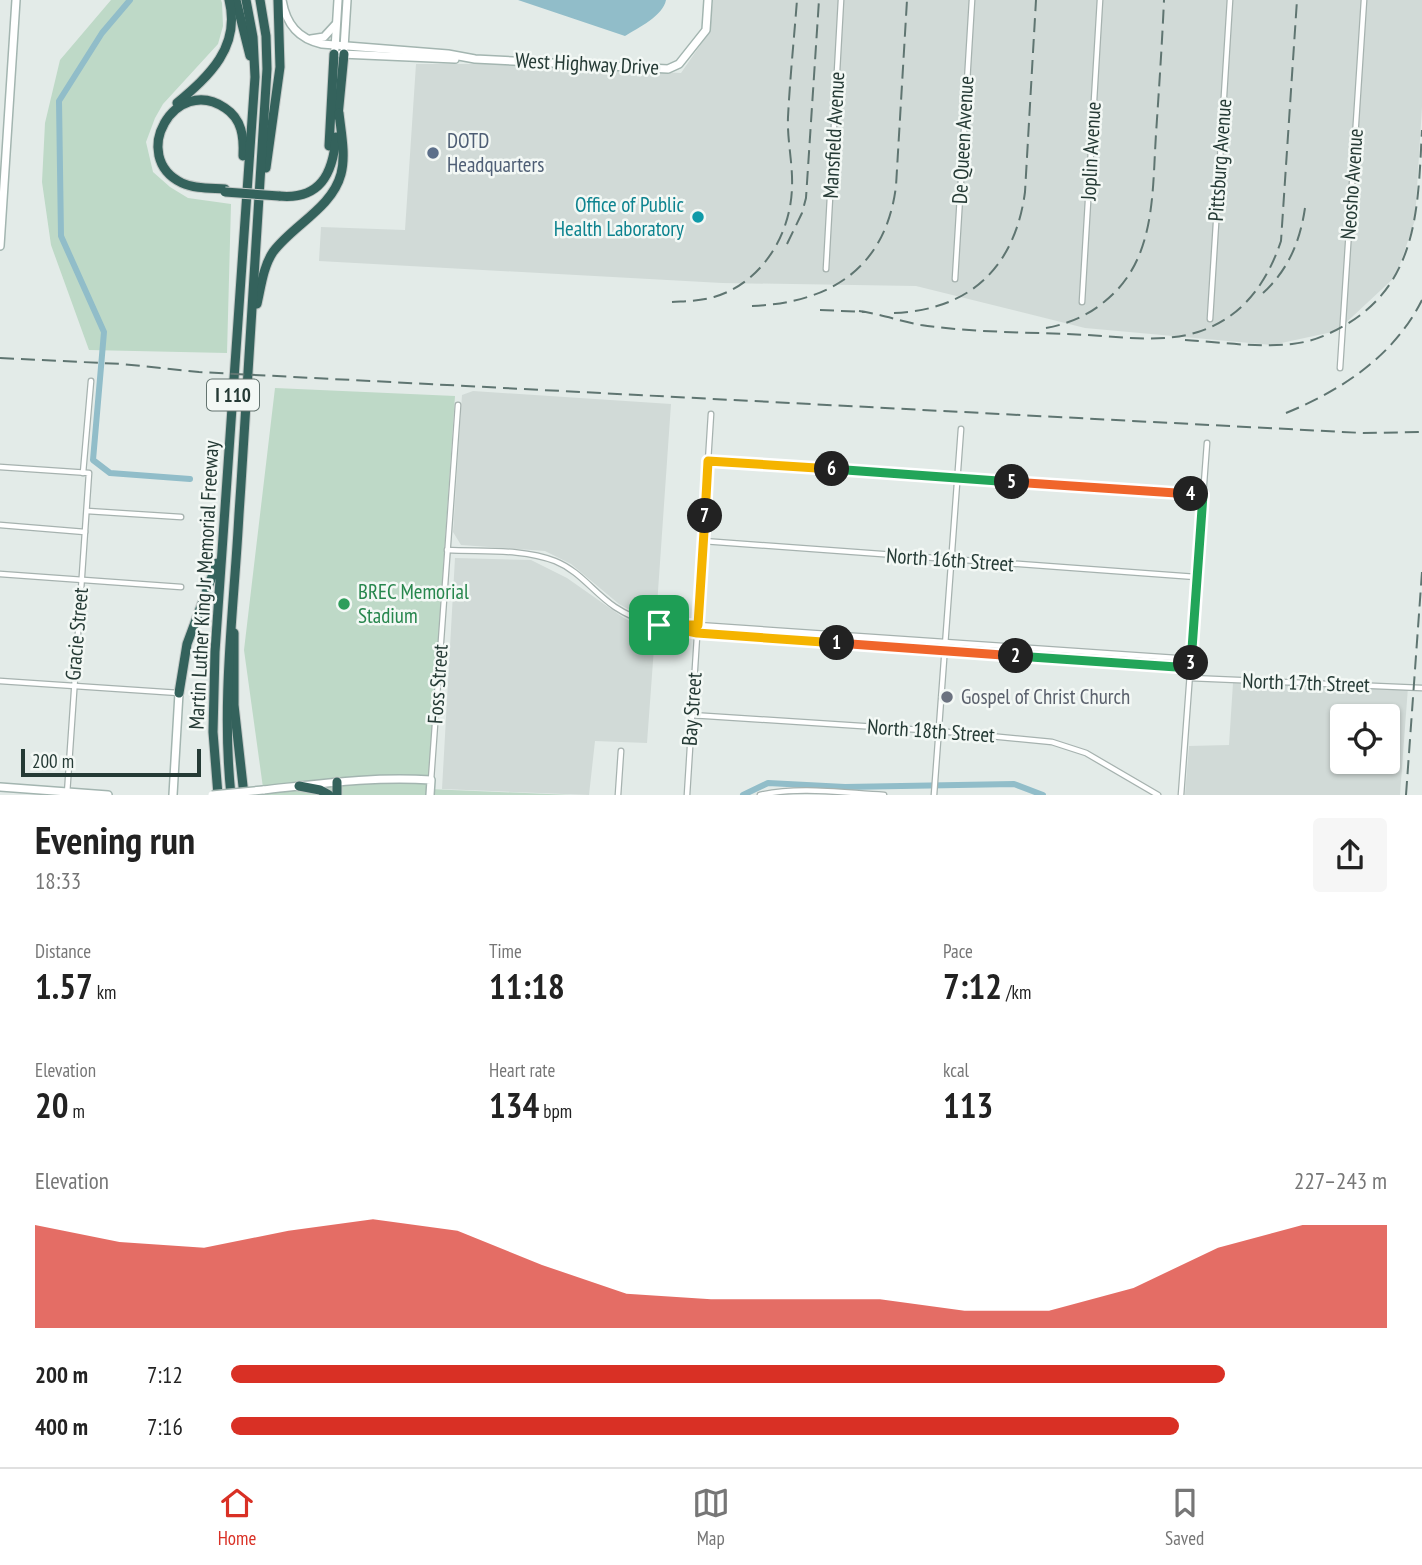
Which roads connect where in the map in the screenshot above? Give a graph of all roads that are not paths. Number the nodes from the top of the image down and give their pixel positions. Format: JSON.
{"nodes":[{"id":1,"x":16,"y":0,"type":"edge"},
{"id":2,"x":229,"y":0,"type":"edge"},
{"id":3,"x":236,"y":0,"type":"edge"},
{"id":4,"x":246,"y":0,"type":"edge"},
{"id":5,"x":260,"y":0,"type":"edge"},
{"id":6,"x":280,"y":0,"type":"edge"},
{"id":7,"x":338,"y":0,"type":"edge"},
{"id":8,"x":347,"y":0,"type":"edge"},
{"id":9,"x":708,"y":0,"type":"edge"},
{"id":10,"x":841,"y":0,"type":"edge"},
{"id":11,"x":972,"y":0,"type":"edge"},
{"id":12,"x":1100,"y":0,"type":"edge"},
{"id":13,"x":1230,"y":0,"type":"edge"},
{"id":14,"x":1364,"y":0,"type":"edge"},
{"id":15,"x":337,"y":18,"type":"junction"},
{"id":16,"x":306,"y":38,"type":"junction"},
{"id":17,"x":339,"y":50,"type":"junction"},
{"id":18,"x":255,"y":77,"type":"junction"},
{"id":19,"x":339,"y":113,"type":"junction"},
{"id":20,"x":3,"y":148,"type":"edge"},
{"id":21,"x":225,"y":191,"type":"junction"},
{"id":22,"x":279,"y":194,"type":"junction"},
{"id":23,"x":259,"y":215,"type":"junction"},
{"id":24,"x":243,"y":245,"type":"junction"},
{"id":25,"x":0,"y":246,"type":"edge"},
{"id":26,"x":826,"y":269,"type":"dead end"},
{"id":27,"x":955,"y":279,"type":"dead end"},
{"id":28,"x":1082,"y":302,"type":"dead end"},
{"id":29,"x":1210,"y":319,"type":"dead end"},
{"id":30,"x":251,"y":326,"type":"junction"},
{"id":31,"x":1340,"y":368,"type":"dead end"},
{"id":32,"x":91,"y":381,"type":"dead end"},
{"id":33,"x":458,"y":405,"type":"dead end"},
{"id":34,"x":711,"y":414,"type":"dead end"},
{"id":35,"x":961,"y":429,"type":"dead end"},
{"id":36,"x":1207,"y":443,"type":"dead end"},
{"id":37,"x":708,"y":461,"type":"junction"},
{"id":38,"x":0,"y":467,"type":"edge"},
{"id":39,"x":86,"y":473,"type":"junction"},
{"id":40,"x":957,"y":478,"type":"junction"},
{"id":41,"x":1203,"y":495,"type":"junction"},
{"id":42,"x":86,"y":511,"type":"junction"},
{"id":43,"x":181,"y":517,"type":"dead end"},
{"id":44,"x":0,"y":525,"type":"edge"},
{"id":45,"x":85,"y":532,"type":"junction"},
{"id":46,"x":703,"y":541,"type":"junction"},
{"id":47,"x":222,"y":544,"type":"junction"},
{"id":48,"x":447,"y":550,"type":"junction"},
{"id":49,"x":951,"y":560,"type":"junction"},
{"id":50,"x":0,"y":574,"type":"edge"},
{"id":51,"x":1196,"y":576,"type":"junction"},
{"id":52,"x":82,"y":580,"type":"junction"},
{"id":53,"x":180,"y":587,"type":"dead end"},
{"id":54,"x":232,"y":619,"type":"junction"},
{"id":55,"x":659,"y":625,"type":"junction"},
{"id":56,"x":698,"y":625,"type":"junction"},
{"id":57,"x":788,"y":631,"type":"junction"},
{"id":58,"x":697,"y":633,"type":"junction"},
{"id":59,"x":788,"y":640,"type":"junction"},
{"id":60,"x":945,"y":642,"type":"junction"},
{"id":61,"x":1030,"y":648,"type":"junction"},
{"id":62,"x":944,"y":651,"type":"junction"},
{"id":63,"x":1029,"y":657,"type":"junction"},
{"id":64,"x":1191,"y":659,"type":"junction"},
{"id":65,"x":1191,"y":668,"type":"junction"},
{"id":66,"x":1190,"y":678,"type":"junction"},
{"id":67,"x":0,"y":681,"type":"edge"},
{"id":68,"x":72,"y":686,"type":"junction"},
{"id":69,"x":1422,"y":688,"type":"edge"},
{"id":70,"x":179,"y":694,"type":"junction"},
{"id":71,"x":691,"y":715,"type":"junction"},
{"id":72,"x":938,"y":731,"type":"junction"},
{"id":73,"x":621,"y":751,"type":"dead end"},
{"id":74,"x":431,"y":780,"type":"junction"},
{"id":75,"x":337,"y":782,"type":"junction"},
{"id":76,"x":299,"y":786,"type":"junction"},
{"id":77,"x":0,"y":788,"type":"edge"},
{"id":78,"x":934,"y":793,"type":"edge"},
{"id":79,"x":67,"y":794,"type":"edge"},
{"id":80,"x":768,"y":794,"type":"edge"},
{"id":81,"x":851,"y":794,"type":"edge"},
{"id":82,"x":108,"y":795,"type":"edge"},
{"id":83,"x":173,"y":795,"type":"edge"},
{"id":84,"x":212,"y":795,"type":"edge"},
{"id":85,"x":218,"y":795,"type":"edge"},
{"id":86,"x":231,"y":795,"type":"edge"},
{"id":87,"x":244,"y":795,"type":"edge"},
{"id":88,"x":329,"y":795,"type":"edge"},
{"id":89,"x":337,"y":795,"type":"edge"},
{"id":90,"x":430,"y":795,"type":"edge"},
{"id":91,"x":618,"y":795,"type":"edge"},
{"id":92,"x":687,"y":795,"type":"edge"},
{"id":93,"x":760,"y":795,"type":"edge"},
{"id":94,"x":884,"y":795,"type":"edge"},
{"id":95,"x":1158,"y":795,"type":"edge"},
{"id":96,"x":1181,"y":795,"type":"edge"}],
"edges":[{"from":1,"to":20,"type":"street"},
{"from":2,"to":21,"type":"highway"},
{"from":3,"to":18,"type":"highway"},
{"from":4,"to":18,"type":"highway","name":"Martin Luther King Jr Memorial Freeway","number":"I 110"},
{"from":5,"to":23,"type":"highway","name":"Martin Luther King Jr Memorial Freeway","number":"I 110"},
{"from":6,"to":16,"type":"street"},
{"from":6,"to":23,"type":"highway"},
{"from":7,"to":15,"type":"street"},
{"from":8,"to":17,"type":"street"},
{"from":9,"to":17,"type":"street","name":"West Highway Drive"},
{"from":10,"to":26,"type":"street","name":"Mansfield Avenue"},
{"from":11,"to":27,"type":"street","name":"De Queen Avenue"},
{"from":12,"to":28,"type":"street","name":"Joplin Avenue"},
{"from":13,"to":29,"type":"street","name":"Pittsburg Avenue"},
{"from":14,"to":31,"type":"street","name":"Neosho Avenue"},
{"from":15,"to":16,"type":"street"},
{"from":15,"to":17,"type":"street"},
{"from":16,"to":17,"type":"street","name":"West Highway Drive"},
{"from":17,"to":19,"type":"highway"},
{"from":17,"to":22,"type":"highway"},
{"from":18,"to":24,"type":"highway","name":"Martin Luther King Jr Memorial Freeway","number":"I 110"},
{"from":19,"to":22,"type":"highway"},
{"from":19,"to":30,"type":"highway"},
{"from":20,"to":25,"type":"street"},
{"from":21,"to":22,"type":"highway","bridge":true},
{"from":21,"to":24,"type":"highway"},
{"from":23,"to":30,"type":"highway","name":"Martin Luther King Jr Memorial Freeway","number":"I 110"},
{"from":24,"to":47,"type":"highway","name":"Martin Luther King Jr Memorial Freeway","number":"I 110"},
{"from":30,"to":54,"type":"highway","name":"Martin Luther King Jr Memorial Freeway","number":"I 110"},
{"from":32,"to":39,"type":"street","name":"Gracie Street"},
{"from":33,"to":48,"type":"street","name":"Foss Street"},
{"from":34,"to":37,"type":"street","name":"Bay Street"},
{"from":35,"to":40,"type":"street"},
{"from":36,"to":41,"type":"street"},
{"from":37,"to":40,"type":"street"},
{"from":37,"to":46,"type":"street","name":"Bay Street"},
{"from":38,"to":39,"type":"street"},
{"from":39,"to":42,"type":"street","name":"Gracie Street"},
{"from":40,"to":41,"type":"street"},
{"from":40,"to":49,"type":"street"},
{"from":41,"to":51,"type":"street"},
{"from":42,"to":43,"type":"street"},
{"from":42,"to":45,"type":"street","name":"Gracie Street"},
{"from":44,"to":45,"type":"street"},
{"from":45,"to":52,"type":"street","name":"Gracie Street"},
{"from":46,"to":49,"type":"street","name":"North 16th Street"},
{"from":46,"to":56,"type":"street","name":"Bay Street"},
{"from":47,"to":70,"type":"highway"},
{"from":47,"to":85,"type":"highway","name":"Martin Luther King Jr Memorial Freeway","number":"I 110"},
{"from":48,"to":55,"type":"street"},
{"from":48,"to":74,"type":"street","name":"Foss Street"},
{"from":49,"to":51,"type":"street","name":"North 16th Street"},
{"from":49,"to":60,"type":"street"},
{"from":50,"to":52,"type":"street"},
{"from":51,"to":64,"type":"street"},
{"from":52,"to":53,"type":"street"},
{"from":52,"to":68,"type":"street","name":"Gracie Street"},
{"from":54,"to":86,"type":"highway","name":"Martin Luther King Jr Memorial Freeway","number":"I 110"},
{"from":54,"to":87,"type":"highway"},
{"from":55,"to":56,"type":"street"},
{"from":55,"to":58,"type":"street"},
{"from":56,"to":57,"type":"street"},
{"from":56,"to":58,"type":"street","name":"Bay Street"},
{"from":57,"to":59,"type":"street"},
{"from":57,"to":60,"type":"street"},
{"from":58,"to":59,"type":"street"},
{"from":58,"to":71,"type":"street","name":"Bay Street"},
{"from":59,"to":62,"type":"street"},
{"from":60,"to":61,"type":"street"},
{"from":60,"to":62,"type":"street"},
{"from":61,"to":63,"type":"street"},
{"from":61,"to":64,"type":"street"},
{"from":62,"to":63,"type":"street"},
{"from":62,"to":72,"type":"street"},
{"from":63,"to":65,"type":"street"},
{"from":64,"to":65,"type":"street"},
{"from":65,"to":66,"type":"street"},
{"from":66,"to":69,"type":"street","name":"North 17th Street"},
{"from":66,"to":96,"type":"street"},
{"from":67,"to":68,"type":"street"},
{"from":68,"to":70,"type":"street"},
{"from":68,"to":79,"type":"street","name":"Gracie Street"},
{"from":70,"to":83,"type":"street"},
{"from":71,"to":72,"type":"street","name":"North 18th Street"},
{"from":71,"to":92,"type":"street","name":"Bay Street"},
{"from":72,"to":78,"type":"street"},
{"from":72,"to":95,"type":"street","name":"North 18th Street"},
{"from":73,"to":91,"type":"street"},
{"from":74,"to":75,"type":"street"},
{"from":74,"to":90,"type":"street","name":"Foss Street"},
{"from":75,"to":76,"type":"street"},
{"from":75,"to":89,"type":"highway"},
{"from":76,"to":84,"type":"street","bridge":true},
{"from":76,"to":88,"type":"highway"},
{"from":77,"to":79,"type":"street"},
{"from":79,"to":82,"type":"street"},
{"from":80,"to":81,"type":"street"},
{"from":80,"to":93,"type":"street"},
{"from":81,"to":94,"type":"street"}]}
